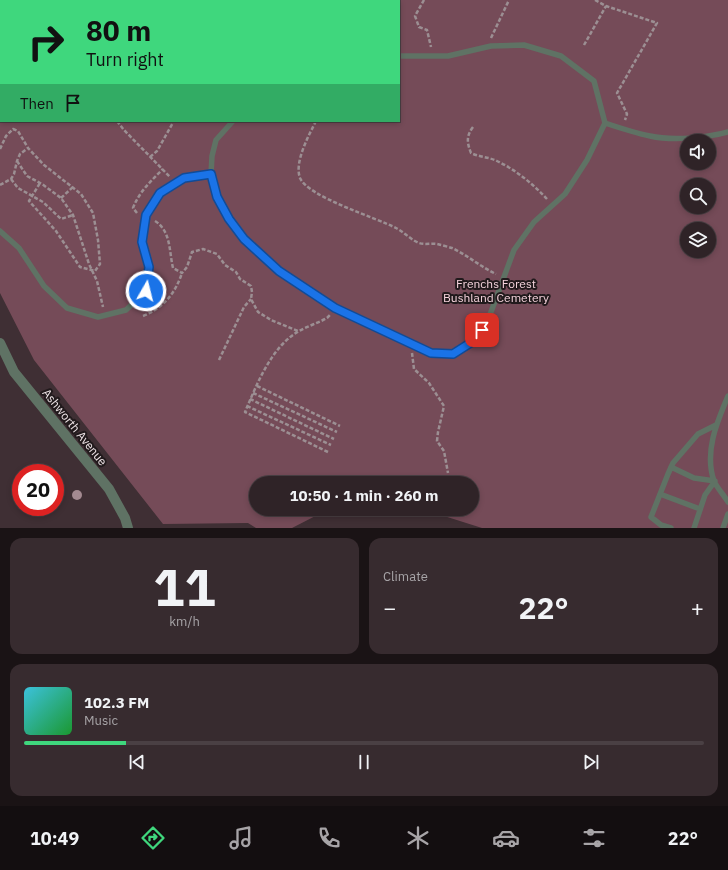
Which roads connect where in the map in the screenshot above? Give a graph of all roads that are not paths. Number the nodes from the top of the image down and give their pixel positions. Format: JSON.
{"nodes":[{"id":1,"x":400,"y":56,"type":"edge"},
{"id":2,"x":231,"y":122,"type":"edge"},
{"id":3,"x":605,"y":123,"type":"junction"},
{"id":4,"x":728,"y":132,"type":"edge"},
{"id":5,"x":211,"y":174,"type":"junction"},
{"id":6,"x":0,"y":231,"type":"edge"},
{"id":7,"x":0,"y":343,"type":"edge"},
{"id":8,"x":728,"y":396,"type":"edge"},
{"id":9,"x":716,"y":425,"type":"junction"},
{"id":10,"x":671,"y":467,"type":"junction"},
{"id":11,"x":715,"y":481,"type":"junction"},
{"id":12,"x":728,"y":489,"type":"edge"},
{"id":13,"x":660,"y":494,"type":"junction"},
{"id":14,"x":724,"y":496,"type":"junction"},
{"id":15,"x":728,"y":502,"type":"edge"},
{"id":16,"x":700,"y":509,"type":"junction"},
{"id":17,"x":728,"y":514,"type":"edge"},
{"id":18,"x":128,"y":528,"type":"edge"},
{"id":19,"x":671,"y":528,"type":"edge"},
{"id":20,"x":694,"y":528,"type":"edge"},
{"id":21,"x":723,"y":528,"type":"edge"}],
"edges":[{"from":1,"to":3,"type":"lane"},
{"from":2,"to":5,"type":"lane"},
{"from":3,"to":4,"type":"lane"},
{"from":3,"to":5,"type":"lane"},
{"from":5,"to":6,"type":"lane"},
{"from":7,"to":18,"type":"street","name":"Ashworth Avenue"},
{"from":8,"to":9,"type":"lane"},
{"from":9,"to":10,"type":"lane"},
{"from":9,"to":11,"type":"lane"},
{"from":10,"to":11,"type":"lane"},
{"from":10,"to":13,"type":"lane"},
{"from":11,"to":14,"type":"lane"},
{"from":11,"to":16,"type":"lane"},
{"from":12,"to":14,"type":"lane"},
{"from":13,"to":16,"type":"lane"},
{"from":13,"to":19,"type":"lane"},
{"from":14,"to":15,"type":"lane"},
{"from":16,"to":20,"type":"lane"},
{"from":17,"to":21,"type":"lane"}]}
